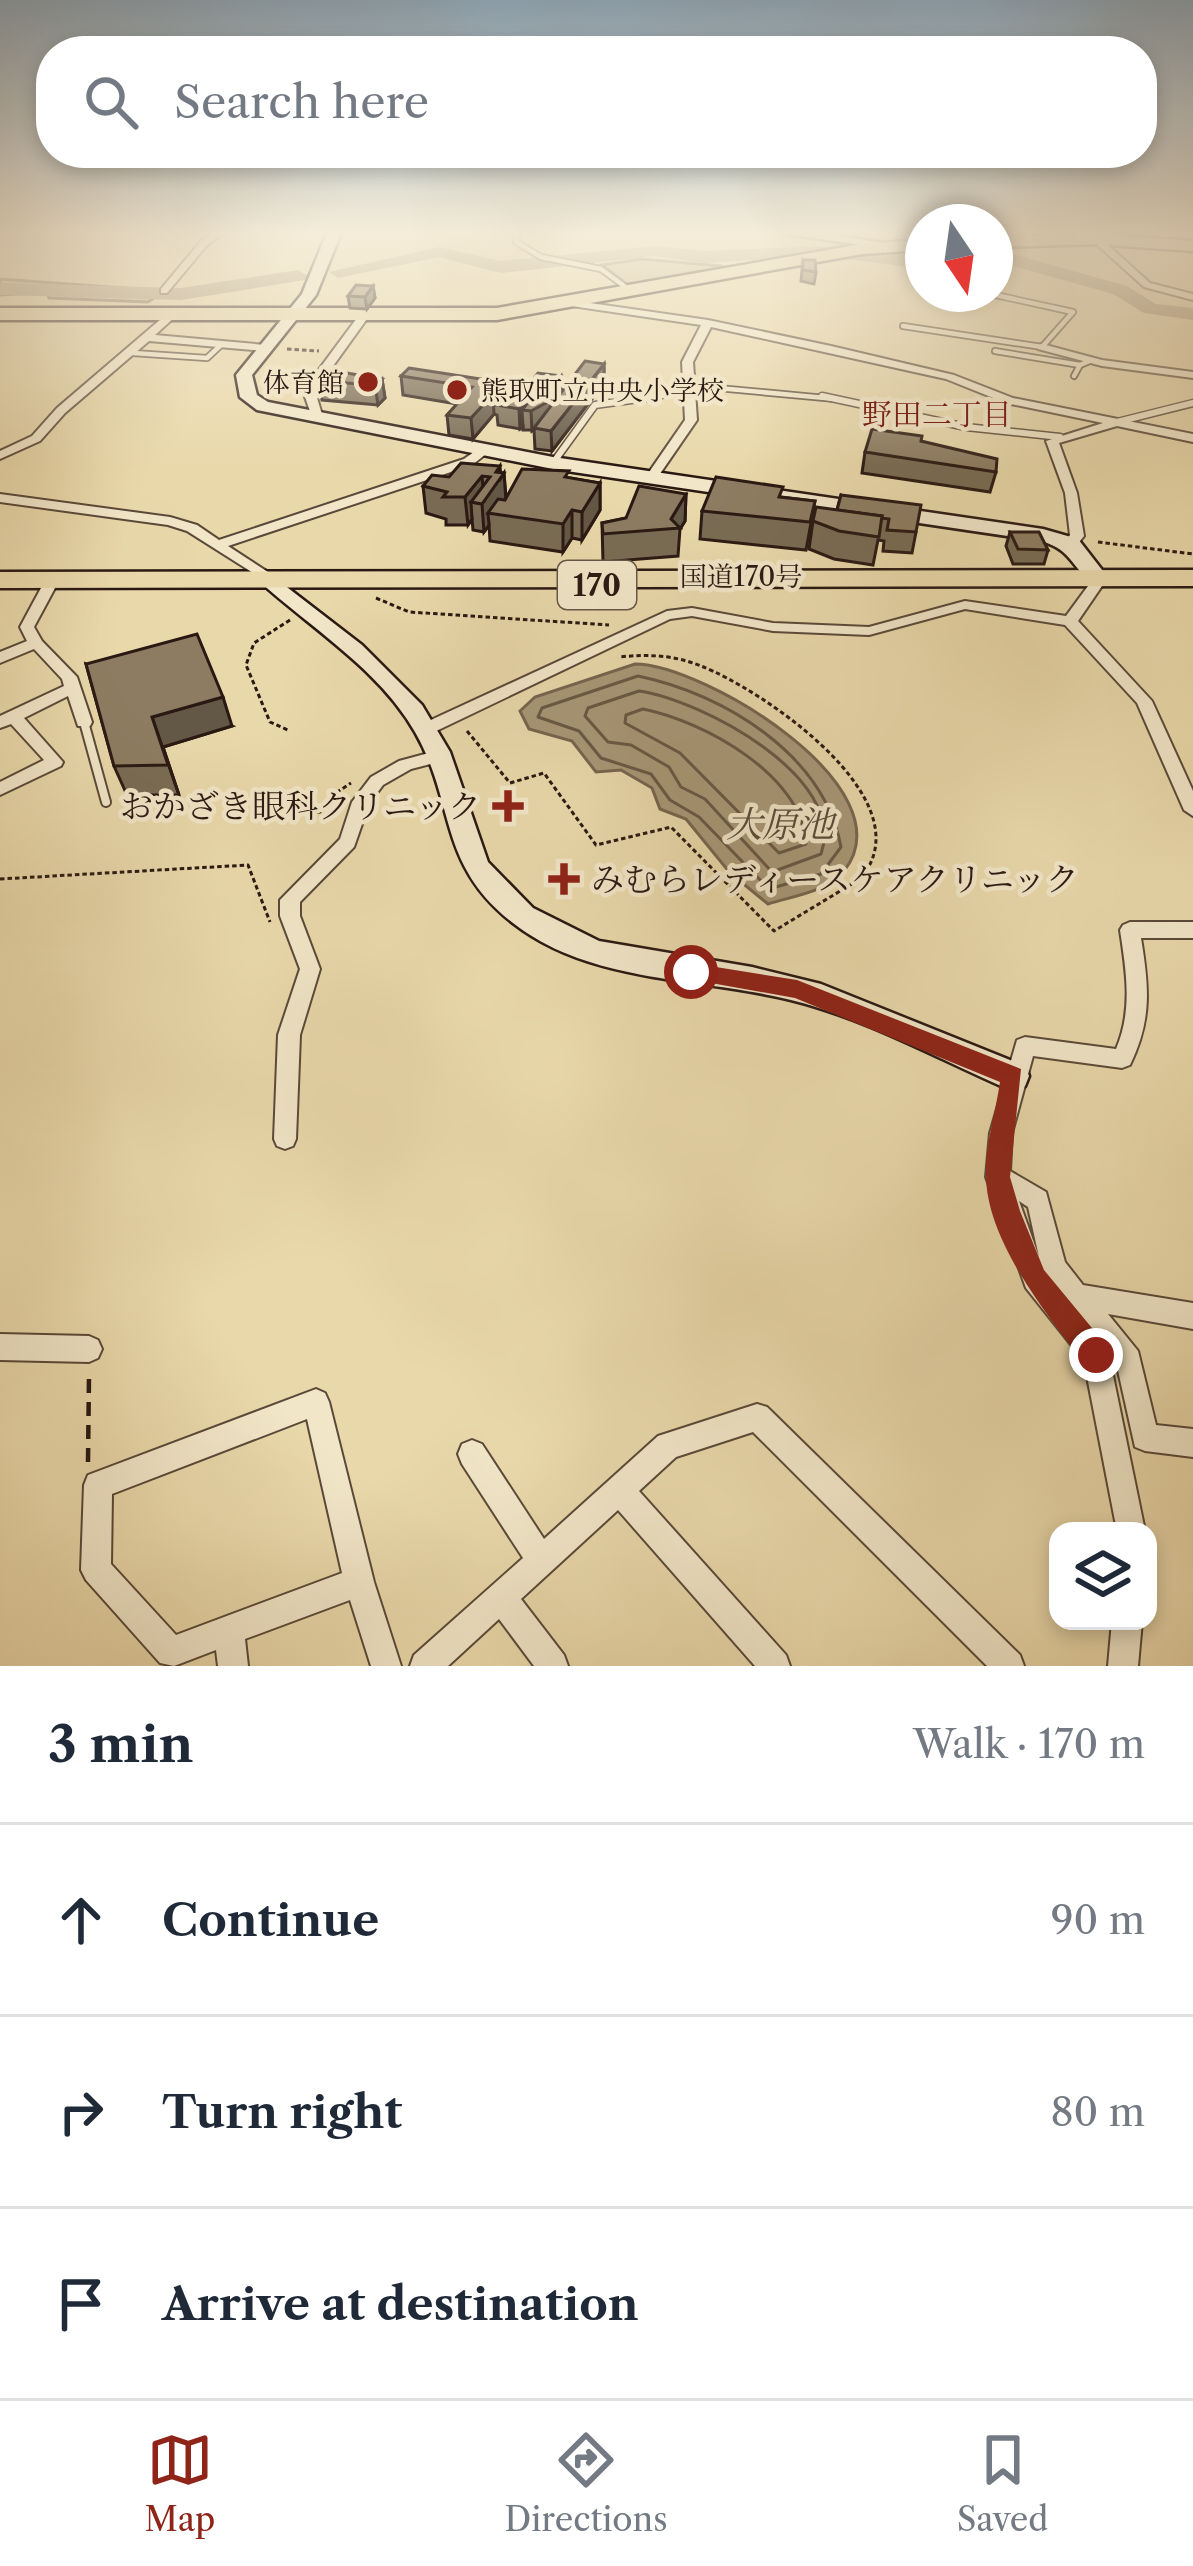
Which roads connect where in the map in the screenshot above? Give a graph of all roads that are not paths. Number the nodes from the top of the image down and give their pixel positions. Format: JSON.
{"nodes":[{"id":1,"x":297,"y":311,"type":"edge"},
{"id":2,"x":521,"y":311,"type":"edge"},
{"id":3,"x":623,"y":311,"type":"edge"},
{"id":4,"x":1067,"y":311,"type":"edge"},
{"id":5,"x":0,"y":314,"type":"edge"},
{"id":6,"x":172,"y":315,"type":"junction"},
{"id":7,"x":294,"y":316,"type":"junction"},
{"id":8,"x":364,"y":316,"type":"junction"},
{"id":9,"x":708,"y":323,"type":"junction"},
{"id":10,"x":903,"y":326,"type":"dead end"},
{"id":11,"x":148,"y":338,"type":"junction"},
{"id":12,"x":222,"y":344,"type":"junction"},
{"id":13,"x":1042,"y":347,"type":"junction"},
{"id":14,"x":266,"y":348,"type":"junction"},
{"id":15,"x":995,"y":351,"type":"dead end"},
{"id":16,"x":133,"y":353,"type":"junction"},
{"id":17,"x":1086,"y":363,"type":"junction"},
{"id":18,"x":1193,"y":375,"type":"edge"},
{"id":19,"x":1074,"y":376,"type":"dead end"},
{"id":20,"x":684,"y":387,"type":"junction"},
{"id":21,"x":1193,"y":403,"type":"edge"},
{"id":22,"x":316,"y":418,"type":"junction"},
{"id":23,"x":1118,"y":422,"type":"junction"},
{"id":24,"x":1060,"y":437,"type":"junction"},
{"id":25,"x":1193,"y":438,"type":"edge"},
{"id":26,"x":485,"y":450,"type":"junction"},
{"id":27,"x":0,"y":455,"type":"edge"},
{"id":28,"x":553,"y":463,"type":"junction"},
{"id":29,"x":651,"y":478,"type":"junction"},
{"id":30,"x":0,"y":499,"type":"edge"},
{"id":31,"x":1071,"y":543,"type":"junction"},
{"id":32,"x":219,"y":544,"type":"junction"},
{"id":33,"x":1193,"y":578,"type":"edge"},
{"id":34,"x":1095,"y":580,"type":"junction"},
{"id":35,"x":272,"y":582,"type":"junction"},
{"id":36,"x":0,"y":584,"type":"edge"},
{"id":37,"x":48,"y":588,"type":"junction"},
{"id":38,"x":1193,"y":589,"type":"edge"},
{"id":39,"x":1070,"y":621,"type":"junction"},
{"id":40,"x":36,"y":643,"type":"junction"},
{"id":41,"x":0,"y":658,"type":"edge"},
{"id":42,"x":74,"y":687,"type":"junction"},
{"id":43,"x":7,"y":720,"type":"edge"},
{"id":44,"x":84,"y":722,"type":"joint"},
{"id":45,"x":432,"y":739,"type":"junction"},
{"id":46,"x":0,"y":789,"type":"edge"},
{"id":47,"x":106,"y":802,"type":"dead end"},
{"id":48,"x":1193,"y":810,"type":"edge"},
{"id":49,"x":1193,"y":930,"type":"edge"},
{"id":50,"x":1013,"y":1076,"type":"junction"},
{"id":51,"x":285,"y":1139,"type":"dead end"},
{"id":52,"x":998,"y":1177,"type":"junction"},
{"id":53,"x":1077,"y":1296,"type":"junction"},
{"id":54,"x":1193,"y":1316,"type":"edge"},
{"id":55,"x":0,"y":1348,"type":"edge"},
{"id":56,"x":89,"y":1349,"type":"road end"},
{"id":57,"x":1193,"y":1443,"type":"edge"},
{"id":58,"x":472,"y":1454,"type":"dead end"},
{"id":59,"x":620,"y":1491,"type":"junction"},
{"id":60,"x":1129,"y":1522,"type":"edge"},
{"id":61,"x":542,"y":1562,"type":"junction"},
{"id":62,"x":359,"y":1582,"type":"junction"},
{"id":63,"x":502,"y":1599,"type":"junction"},
{"id":64,"x":229,"y":1630,"type":"junction"},
{"id":65,"x":1126,"y":1630,"type":"edge"},
{"id":66,"x":233,"y":1666,"type":"edge"},
{"id":67,"x":386,"y":1666,"type":"edge"},
{"id":68,"x":425,"y":1666,"type":"edge"},
{"id":69,"x":553,"y":1666,"type":"edge"},
{"id":70,"x":775,"y":1666,"type":"edge"},
{"id":71,"x":1009,"y":1666,"type":"edge"},
{"id":72,"x":1123,"y":1666,"type":"edge"}],
"edges":[{"from":1,"to":7,"type":"street"},
{"from":2,"to":8,"type":"highway"},
{"from":3,"to":9,"type":"street"},
{"from":4,"to":13,"type":"lane"},
{"from":5,"to":6,"type":"highway"},
{"from":6,"to":7,"type":"highway"},
{"from":6,"to":11,"type":"street"},
{"from":7,"to":8,"type":"highway"},
{"from":7,"to":14,"type":"street"},
{"from":8,"to":22,"type":"street"},
{"from":9,"to":20,"type":"street"},
{"from":9,"to":23,"type":"street"},
{"from":10,"to":13,"type":"lane"},
{"from":11,"to":12,"type":"street"},
{"from":11,"to":16,"type":"street"},
{"from":12,"to":14,"type":"street"},
{"from":12,"to":16,"type":"lane"},
{"from":13,"to":17,"type":"street"},
{"from":14,"to":22,"type":"street"},
{"from":15,"to":17,"type":"lane"},
{"from":16,"to":27,"type":"street"},
{"from":17,"to":18,"type":"street"},
{"from":17,"to":19,"type":"lane"},
{"from":20,"to":24,"type":"lane"},
{"from":20,"to":28,"type":"lane"},
{"from":20,"to":29,"type":"street"},
{"from":21,"to":23,"type":"lane"},
{"from":22,"to":26,"type":"street"},
{"from":23,"to":24,"type":"street"},
{"from":23,"to":25,"type":"street"},
{"from":24,"to":31,"type":"street"},
{"from":26,"to":28,"type":"street"},
{"from":26,"to":32,"type":"street"},
{"from":28,"to":29,"type":"street"},
{"from":29,"to":31,"type":"street"},
{"from":30,"to":32,"type":"street"},
{"from":31,"to":34,"type":"street"},
{"from":32,"to":35,"type":"street"},
{"from":33,"to":34,"type":"highway","name":"国道170号","number":"170"},
{"from":34,"to":35,"type":"highway","name":"国道170号","number":"170"},
{"from":34,"to":35,"type":"highway","name":"国道170号","number":"170"},
{"from":34,"to":38,"type":"highway","name":"国道170号","number":"170"},
{"from":34,"to":39,"type":"street"},
{"from":35,"to":36,"type":"highway","name":"国道170号","number":"170"},
{"from":35,"to":37,"type":"highway","name":"国道170号","number":"170"},
{"from":35,"to":45,"type":"street"},
{"from":36,"to":37,"type":"highway","name":"国道170号","number":"170"},
{"from":37,"to":40,"type":"street"},
{"from":39,"to":45,"type":"street"},
{"from":39,"to":48,"type":"street"},
{"from":40,"to":41,"type":"street"},
{"from":40,"to":42,"type":"street"},
{"from":42,"to":43,"type":"street"},
{"from":42,"to":44,"type":"street"},
{"from":43,"to":46,"type":"street"},
{"from":44,"to":47,"type":"lane"},
{"from":45,"to":50,"type":"street"},
{"from":45,"to":51,"type":"street"},
{"from":49,"to":50,"type":"street"},
{"from":50,"to":52,"type":"street"},
{"from":52,"to":53,"type":"street"},
{"from":52,"to":60,"type":"street"},
{"from":53,"to":54,"type":"street"},
{"from":53,"to":57,"type":"street"},
{"from":55,"to":56,"type":"street"},
{"from":58,"to":61,"type":"street"},
{"from":59,"to":61,"type":"street"},
{"from":59,"to":70,"type":"street"},
{"from":59,"to":71,"type":"street"},
{"from":61,"to":63,"type":"street"},
{"from":62,"to":64,"type":"street"},
{"from":62,"to":64,"type":"street"},
{"from":62,"to":67,"type":"street"},
{"from":63,"to":68,"type":"street"},
{"from":63,"to":69,"type":"street"},
{"from":64,"to":66,"type":"street"},
{"from":65,"to":72,"type":"street"}]}
